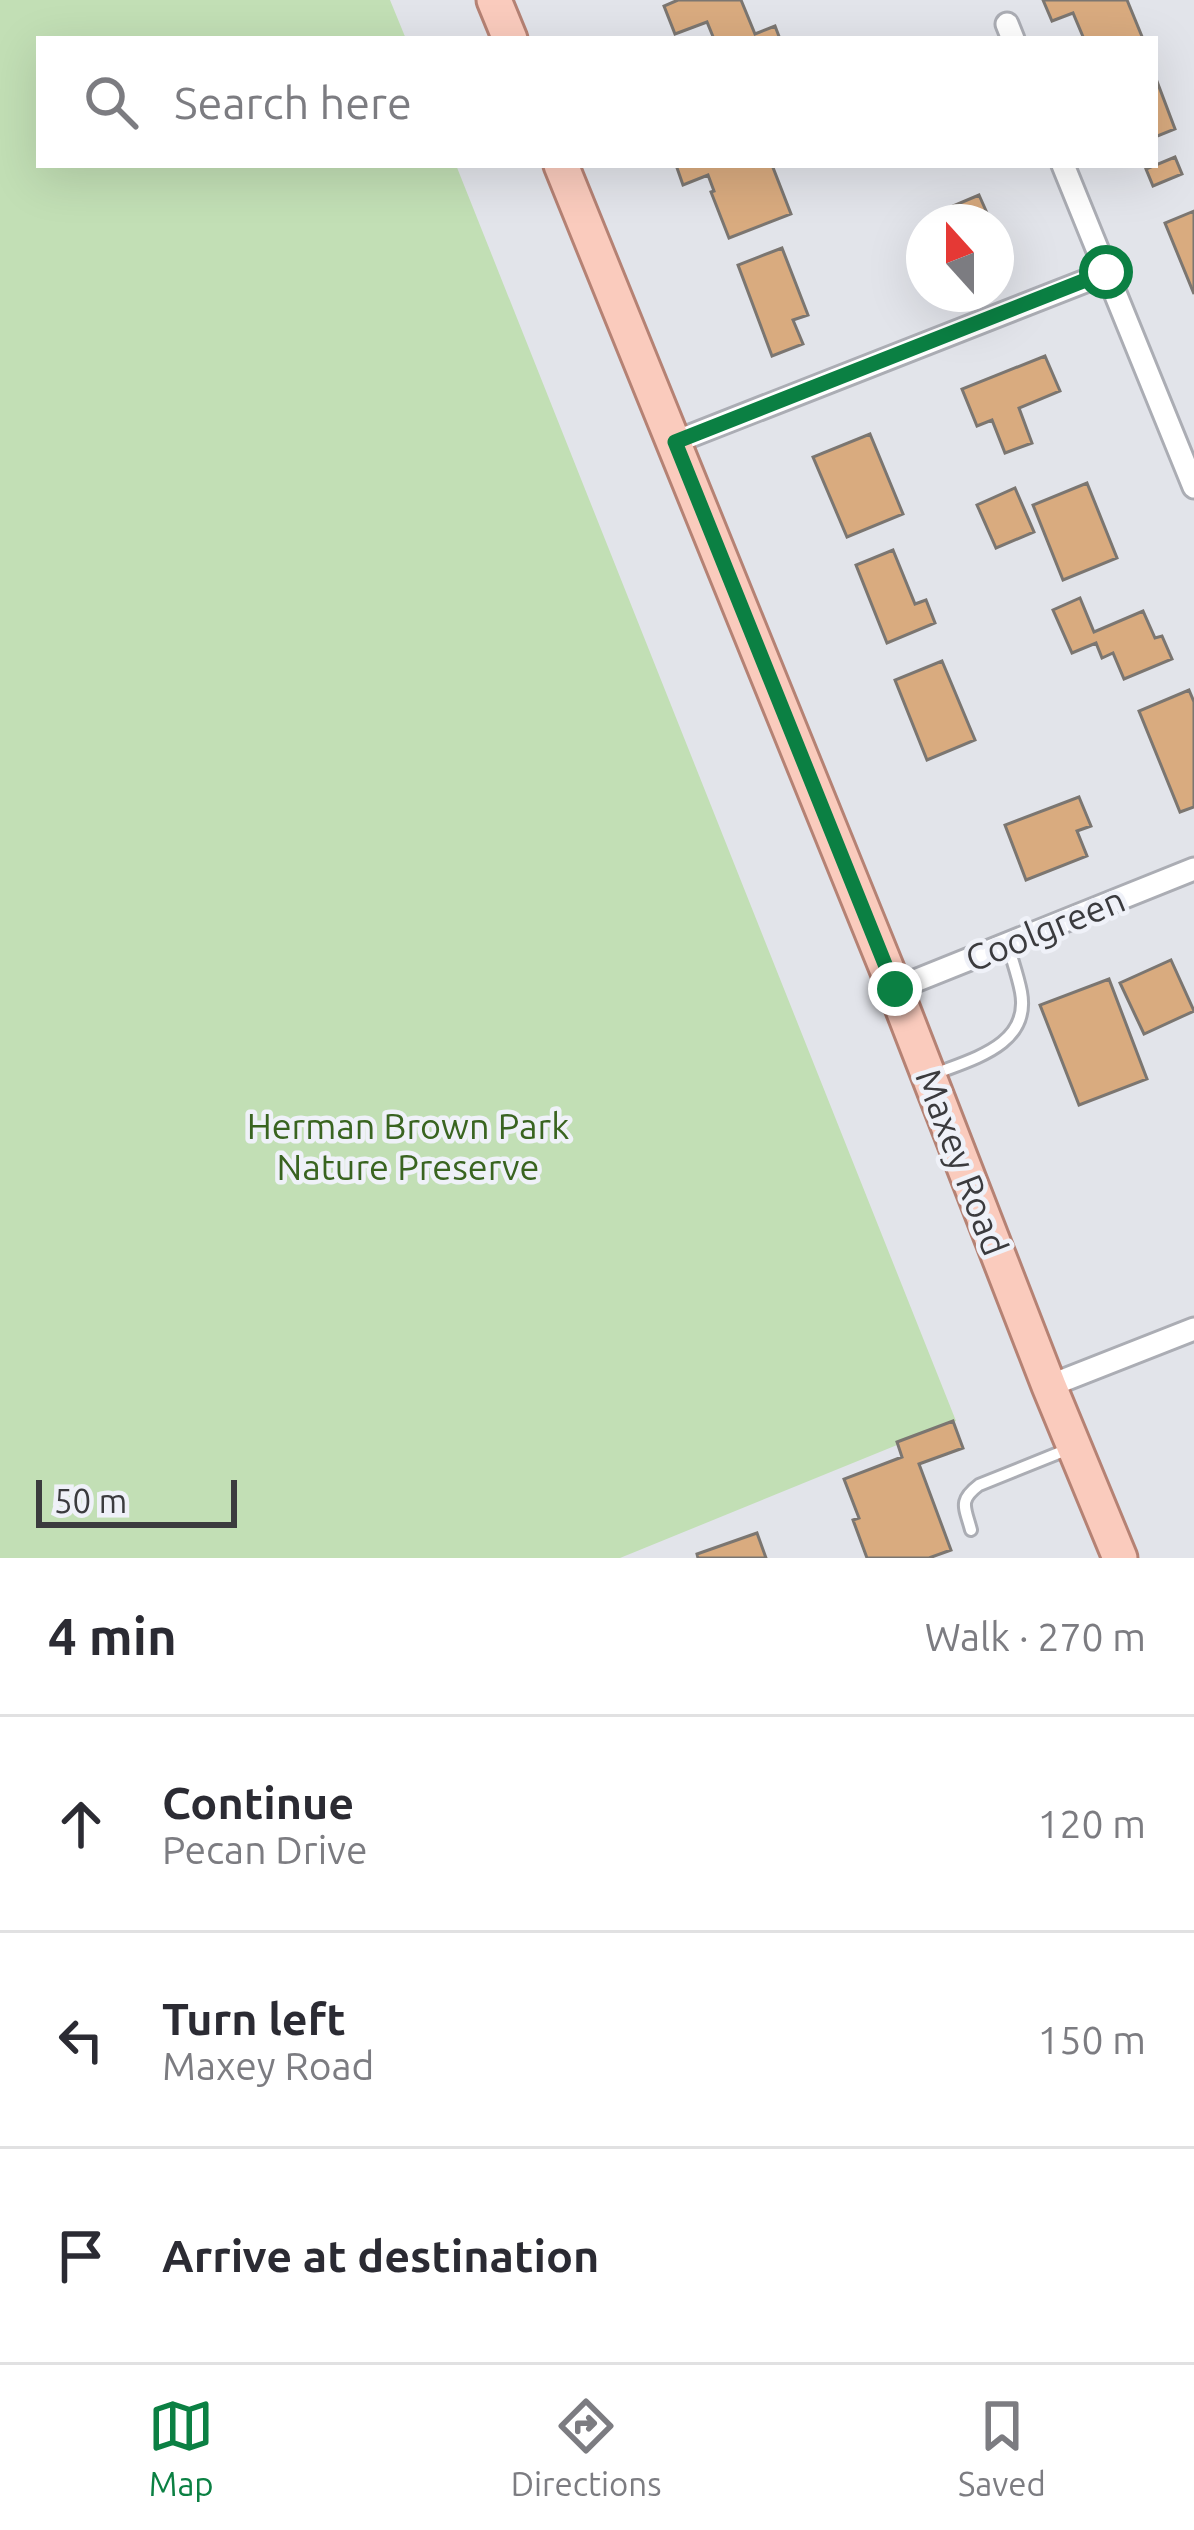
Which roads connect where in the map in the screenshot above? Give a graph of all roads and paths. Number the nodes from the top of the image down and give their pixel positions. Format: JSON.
{"nodes":[{"id":1,"x":494,"y":0,"type":"edge"},
{"id":2,"x":508,"y":36,"type":"edge"},
{"id":3,"x":562,"y":168,"type":"edge"},
{"id":4,"x":1064,"y":168,"type":"edge"},
{"id":5,"x":1106,"y":272,"type":"junction"},
{"id":6,"x":675,"y":442,"type":"junction"},
{"id":7,"x":1194,"y":487,"type":"edge"},
{"id":8,"x":1194,"y":869,"type":"edge"},
{"id":9,"x":1008,"y":944,"type":"junction"},
{"id":10,"x":895,"y":989,"type":"junction"},
{"id":11,"x":929,"y":1076,"type":"junction"},
{"id":12,"x":1194,"y":1329,"type":"edge"},
{"id":13,"x":1049,"y":1386,"type":"junction"},
{"id":14,"x":1074,"y":1447,"type":"junction"},
{"id":15,"x":971,"y":1530,"type":"dead end"},
{"id":16,"x":1120,"y":1558,"type":"edge"}],
"edges":[{"from":1,"to":2,"type":"main road"},
{"from":3,"to":6,"type":"main road","name":"Maxey Road"},
{"from":4,"to":5,"type":"street"},
{"from":5,"to":6,"type":"street"},
{"from":5,"to":7,"type":"street"},
{"from":6,"to":10,"type":"main road","name":"Maxey Road"},
{"from":8,"to":9,"type":"street","name":"Coolgreen"},
{"from":9,"to":10,"type":"street","name":"Coolgreen"},
{"from":9,"to":11,"type":"lane"},
{"from":10,"to":11,"type":"main road","name":"Maxey Road"},
{"from":11,"to":13,"type":"main road","name":"Maxey Road"},
{"from":12,"to":13,"type":"street"},
{"from":13,"to":14,"type":"main road","name":"Maxey Road"},
{"from":14,"to":15,"type":"lane"},
{"from":14,"to":16,"type":"main road","name":"Maxey Road"}]}
